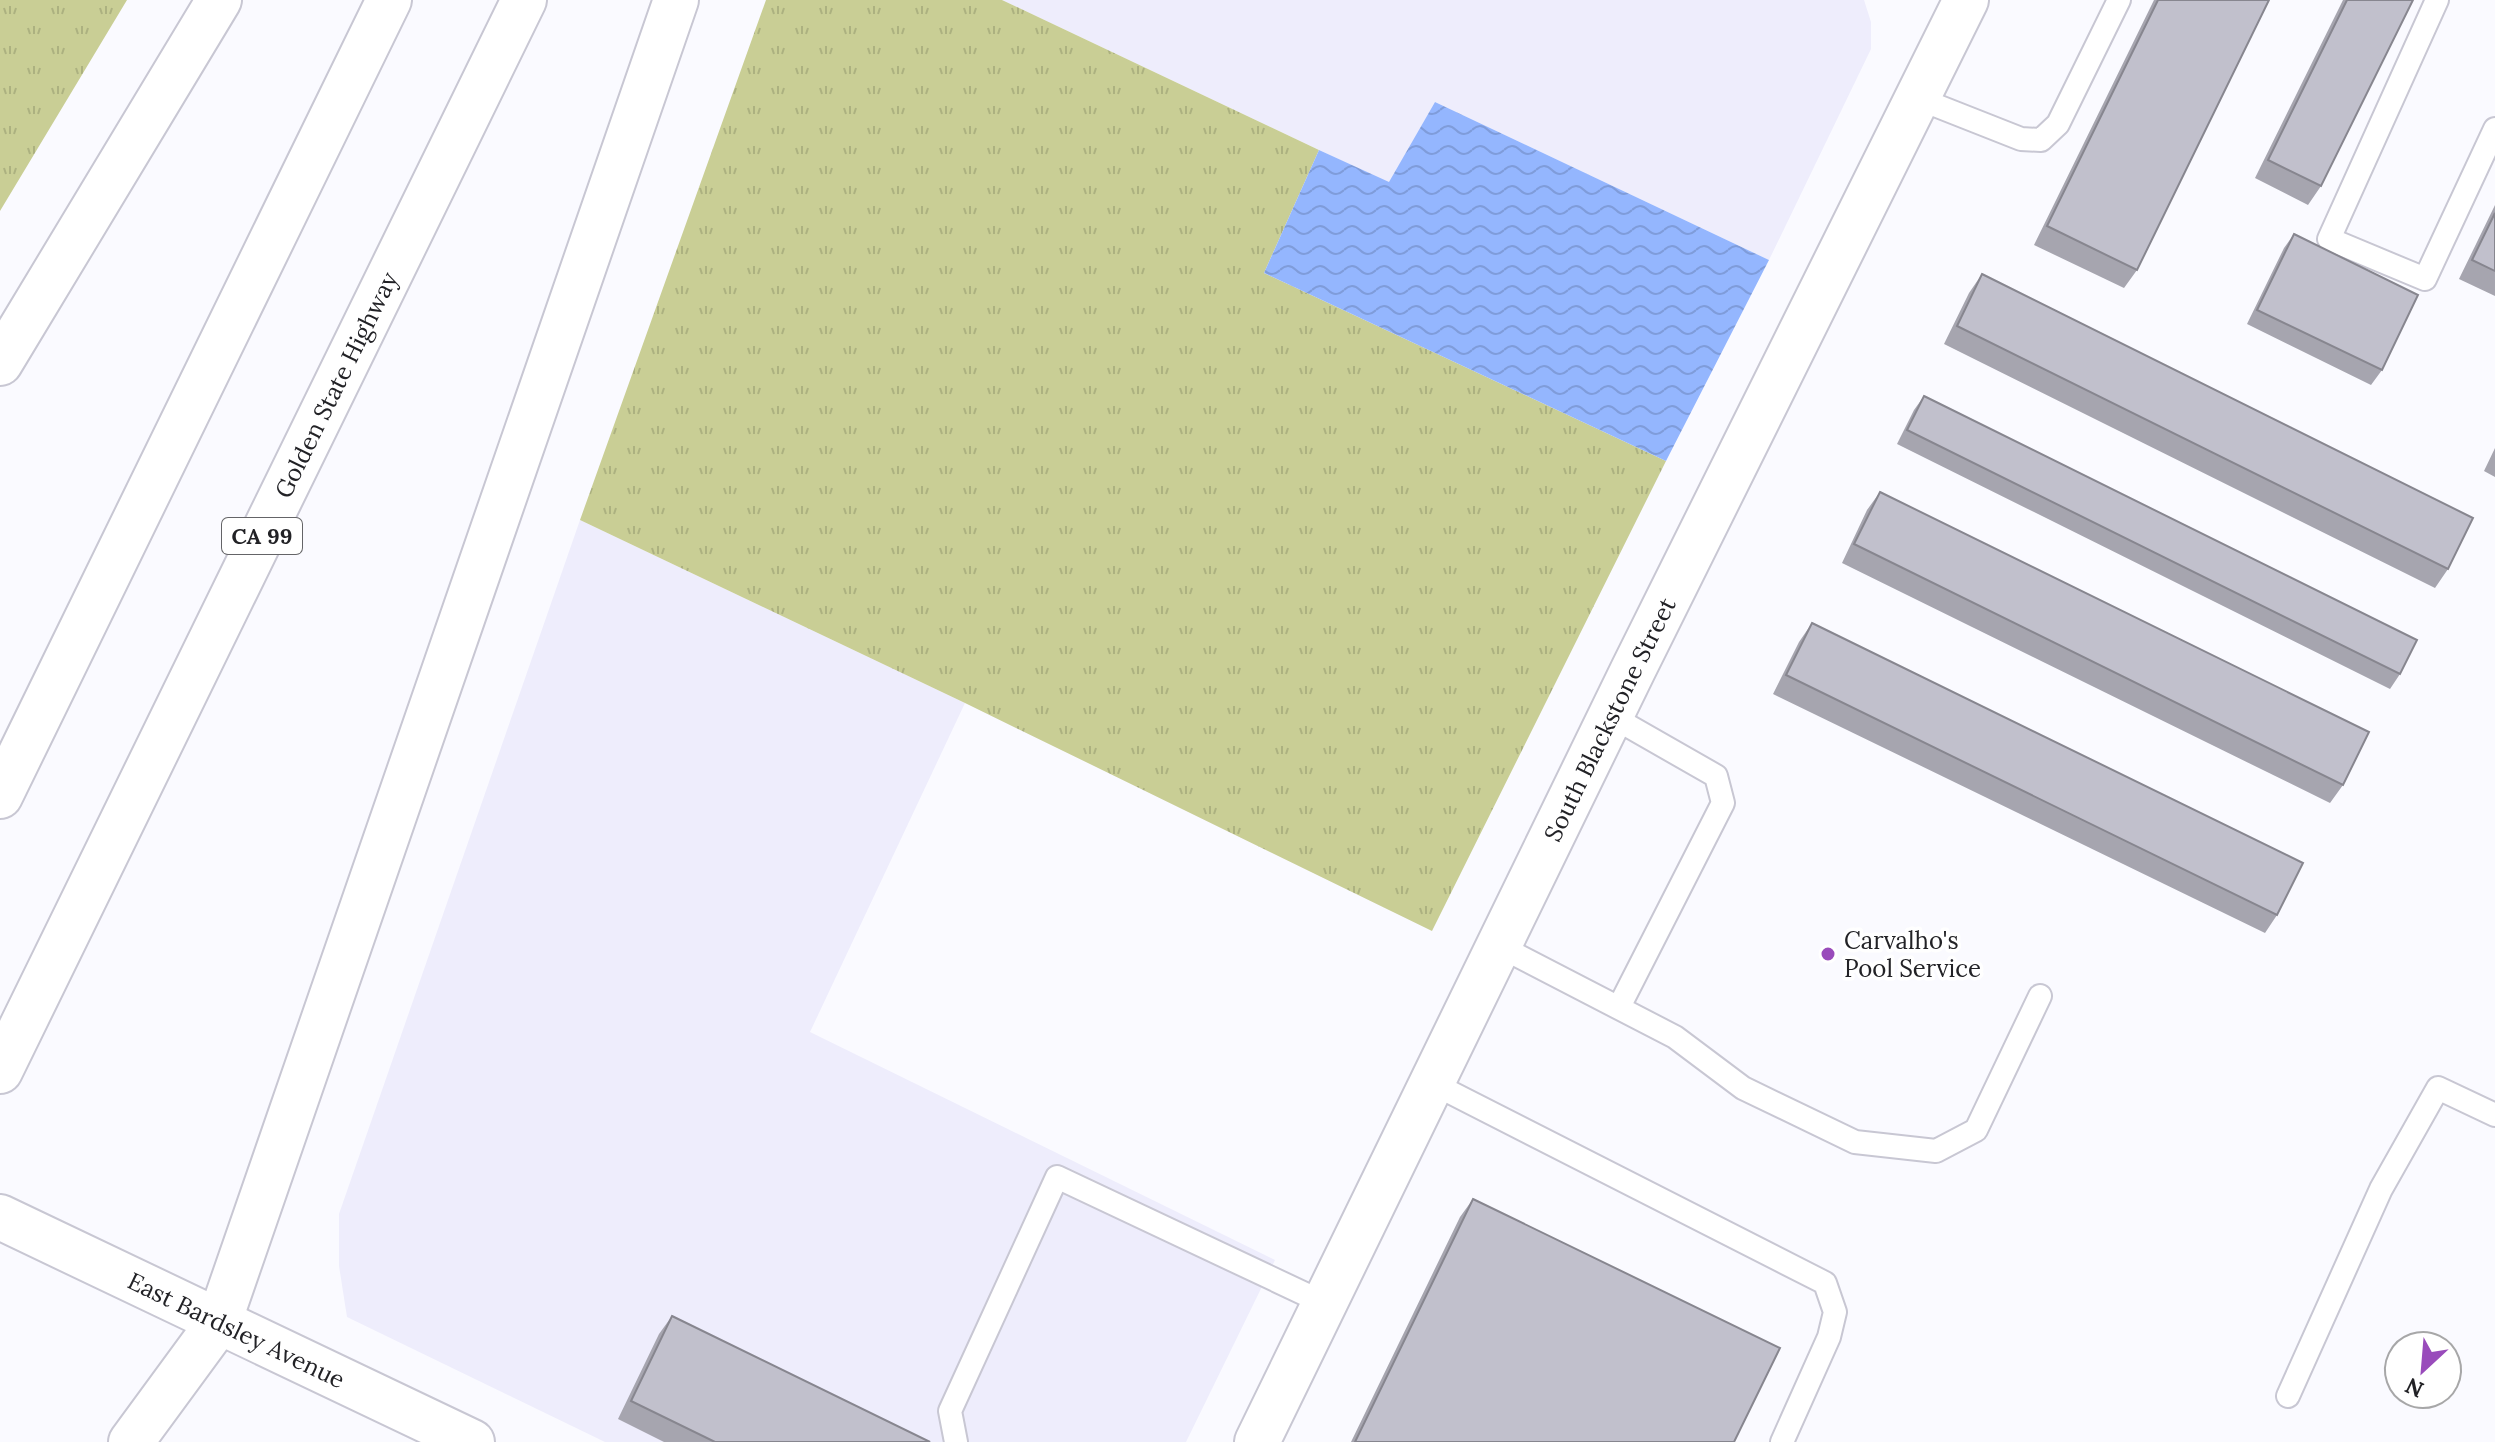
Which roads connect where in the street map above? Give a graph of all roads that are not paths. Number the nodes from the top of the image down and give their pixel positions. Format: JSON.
{"nodes":[{"id":1,"x":219,"y":0,"type":"edge"},
{"id":2,"x":389,"y":0,"type":"edge"},
{"id":3,"x":524,"y":0,"type":"edge"},
{"id":4,"x":676,"y":0,"type":"edge"},
{"id":5,"x":1966,"y":0,"type":"edge"},
{"id":6,"x":2119,"y":0,"type":"edge"},
{"id":7,"x":2437,"y":0,"type":"edge"},
{"id":8,"x":1917,"y":98,"type":"junction"},
{"id":9,"x":2495,"y":129,"type":"edge"},
{"id":10,"x":0,"y":363,"type":"edge"},
{"id":11,"x":1611,"y":716,"type":"junction"},
{"id":12,"x":0,"y":796,"type":"edge"},
{"id":13,"x":1499,"y":946,"type":"junction"},
{"id":14,"x":2040,"y":996,"type":"dead end"},
{"id":15,"x":1619,"y":1007,"type":"junction"},
{"id":16,"x":0,"y":1071,"type":"edge"},
{"id":17,"x":1432,"y":1083,"type":"junction"},
{"id":18,"x":2495,"y":1115,"type":"edge"},
{"id":19,"x":0,"y":1217,"type":"edge"},
{"id":20,"x":1324,"y":1303,"type":"junction"},
{"id":21,"x":219,"y":1322,"type":"junction"},
{"id":22,"x":2288,"y":1396,"type":"dead end"},
{"id":23,"x":131,"y":1442,"type":"edge"},
{"id":24,"x":472,"y":1442,"type":"edge"},
{"id":25,"x":956,"y":1442,"type":"edge"},
{"id":26,"x":1257,"y":1442,"type":"edge"},
{"id":27,"x":1782,"y":1442,"type":"edge"}],
"edges":[{"from":1,"to":10,"type":"main road"},
{"from":2,"to":12,"type":"main road"},
{"from":3,"to":16,"type":"main road","name":"Golden State Highway","number":"CA 99"},
{"from":4,"to":21,"type":"main road"},
{"from":5,"to":8,"type":"main road","name":"South Blackstone Street"},
{"from":6,"to":8,"type":"lane"},
{"from":7,"to":9,"type":"lane"},
{"from":8,"to":11,"type":"main road","name":"South Blackstone Street"},
{"from":11,"to":13,"type":"main road","name":"South Blackstone Street"},
{"from":11,"to":15,"type":"lane"},
{"from":13,"to":15,"type":"lane"},
{"from":13,"to":17,"type":"main road","name":"South Blackstone Street"},
{"from":14,"to":15,"type":"lane"},
{"from":17,"to":20,"type":"main road","name":"South Blackstone Street"},
{"from":17,"to":27,"type":"lane"},
{"from":18,"to":22,"type":"lane"},
{"from":19,"to":21,"type":"main road","name":"East Bardsley Avenue"},
{"from":20,"to":25,"type":"lane"},
{"from":20,"to":26,"type":"main road","name":"South Blackstone Street"},
{"from":21,"to":23,"type":"main road"},
{"from":21,"to":24,"type":"main road","name":"East Bardsley Avenue"}]}
